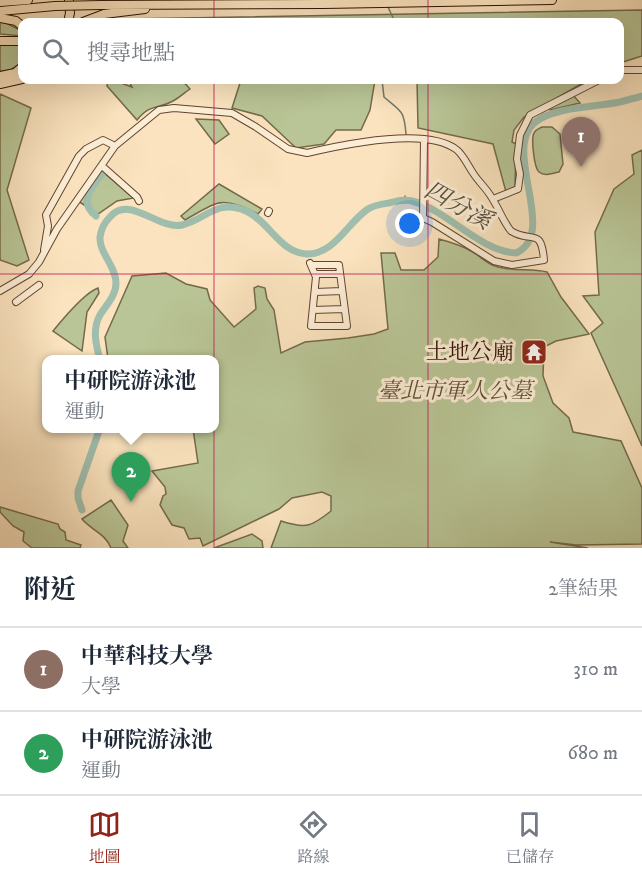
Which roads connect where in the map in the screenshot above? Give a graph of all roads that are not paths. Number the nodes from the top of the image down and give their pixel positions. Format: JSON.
{"nodes":[{"id":1,"x":27,"y":0,"type":"edge"},
{"id":2,"x":69,"y":0,"type":"edge"},
{"id":3,"x":552,"y":0,"type":"edge"},
{"id":4,"x":0,"y":2,"type":"edge"},
{"id":5,"x":193,"y":4,"type":"junction"},
{"id":6,"x":0,"y":11,"type":"edge"},
{"id":7,"x":0,"y":18,"type":"edge"},
{"id":8,"x":69,"y":18,"type":"edge"},
{"id":9,"x":94,"y":18,"type":"edge"},
{"id":10,"x":18,"y":23,"type":"edge"},
{"id":11,"x":0,"y":39,"type":"edge"},
{"id":12,"x":18,"y":39,"type":"edge"},
{"id":13,"x":18,"y":70,"type":"edge"},
{"id":14,"x":624,"y":70,"type":"edge"},
{"id":15,"x":642,"y":70,"type":"edge"},
{"id":16,"x":0,"y":76,"type":"edge"},
{"id":17,"x":18,"y":80,"type":"edge"},
{"id":18,"x":0,"y":84,"type":"edge"},
{"id":19,"x":591,"y":84,"type":"edge"},
{"id":20,"x":424,"y":140,"type":"junction"},
{"id":21,"x":116,"y":146,"type":"junction"},
{"id":22,"x":102,"y":166,"type":"junction"},
{"id":23,"x":493,"y":199,"type":"junction"},
{"id":24,"x":139,"y":201,"type":"dead end"},
{"id":25,"x":44,"y":252,"type":"junction"},
{"id":26,"x":316,"y":274,"type":"junction"},
{"id":27,"x":340,"y":274,"type":"junction"},
{"id":28,"x":39,"y":285,"type":"dead end"},
{"id":29,"x":0,"y":291,"type":"edge"},
{"id":30,"x":342,"y":291,"type":"junction"},
{"id":31,"x":315,"y":292,"type":"junction"},
{"id":32,"x":16,"y":302,"type":"dead end"},
{"id":33,"x":314,"y":309,"type":"junction"},
{"id":34,"x":345,"y":309,"type":"junction"}],
"edges":[{"from":1,"to":4,"type":"highway"},
{"from":2,"to":8,"type":"main road"},
{"from":3,"to":5,"type":"highway"},
{"from":5,"to":6,"type":"highway","bridge":true},
{"from":5,"to":9,"type":"highway"},
{"from":7,"to":10,"type":"highway"},
{"from":11,"to":12,"type":"main road"},
{"from":13,"to":16,"type":"highway"},
{"from":14,"to":15,"type":"street"},
{"from":17,"to":18,"type":"highway"},
{"from":19,"to":23,"type":"street"},
{"from":20,"to":21,"type":"street"},
{"from":20,"to":23,"type":"street"},
{"from":20,"to":23,"type":"street"},
{"from":21,"to":22,"type":"street"},
{"from":21,"to":25,"type":"street"},
{"from":22,"to":24,"type":"street"},
{"from":22,"to":25,"type":"street"},
{"from":25,"to":29,"type":"street"},
{"from":26,"to":27,"type":"street"},
{"from":26,"to":27,"type":"street"},
{"from":26,"to":31,"type":"street"},
{"from":27,"to":30,"type":"street"},
{"from":28,"to":32,"type":"street"},
{"from":30,"to":31,"type":"street"},
{"from":30,"to":34,"type":"street"},
{"from":31,"to":33,"type":"street"},
{"from":33,"to":34,"type":"street"},
{"from":33,"to":34,"type":"street"}]}
